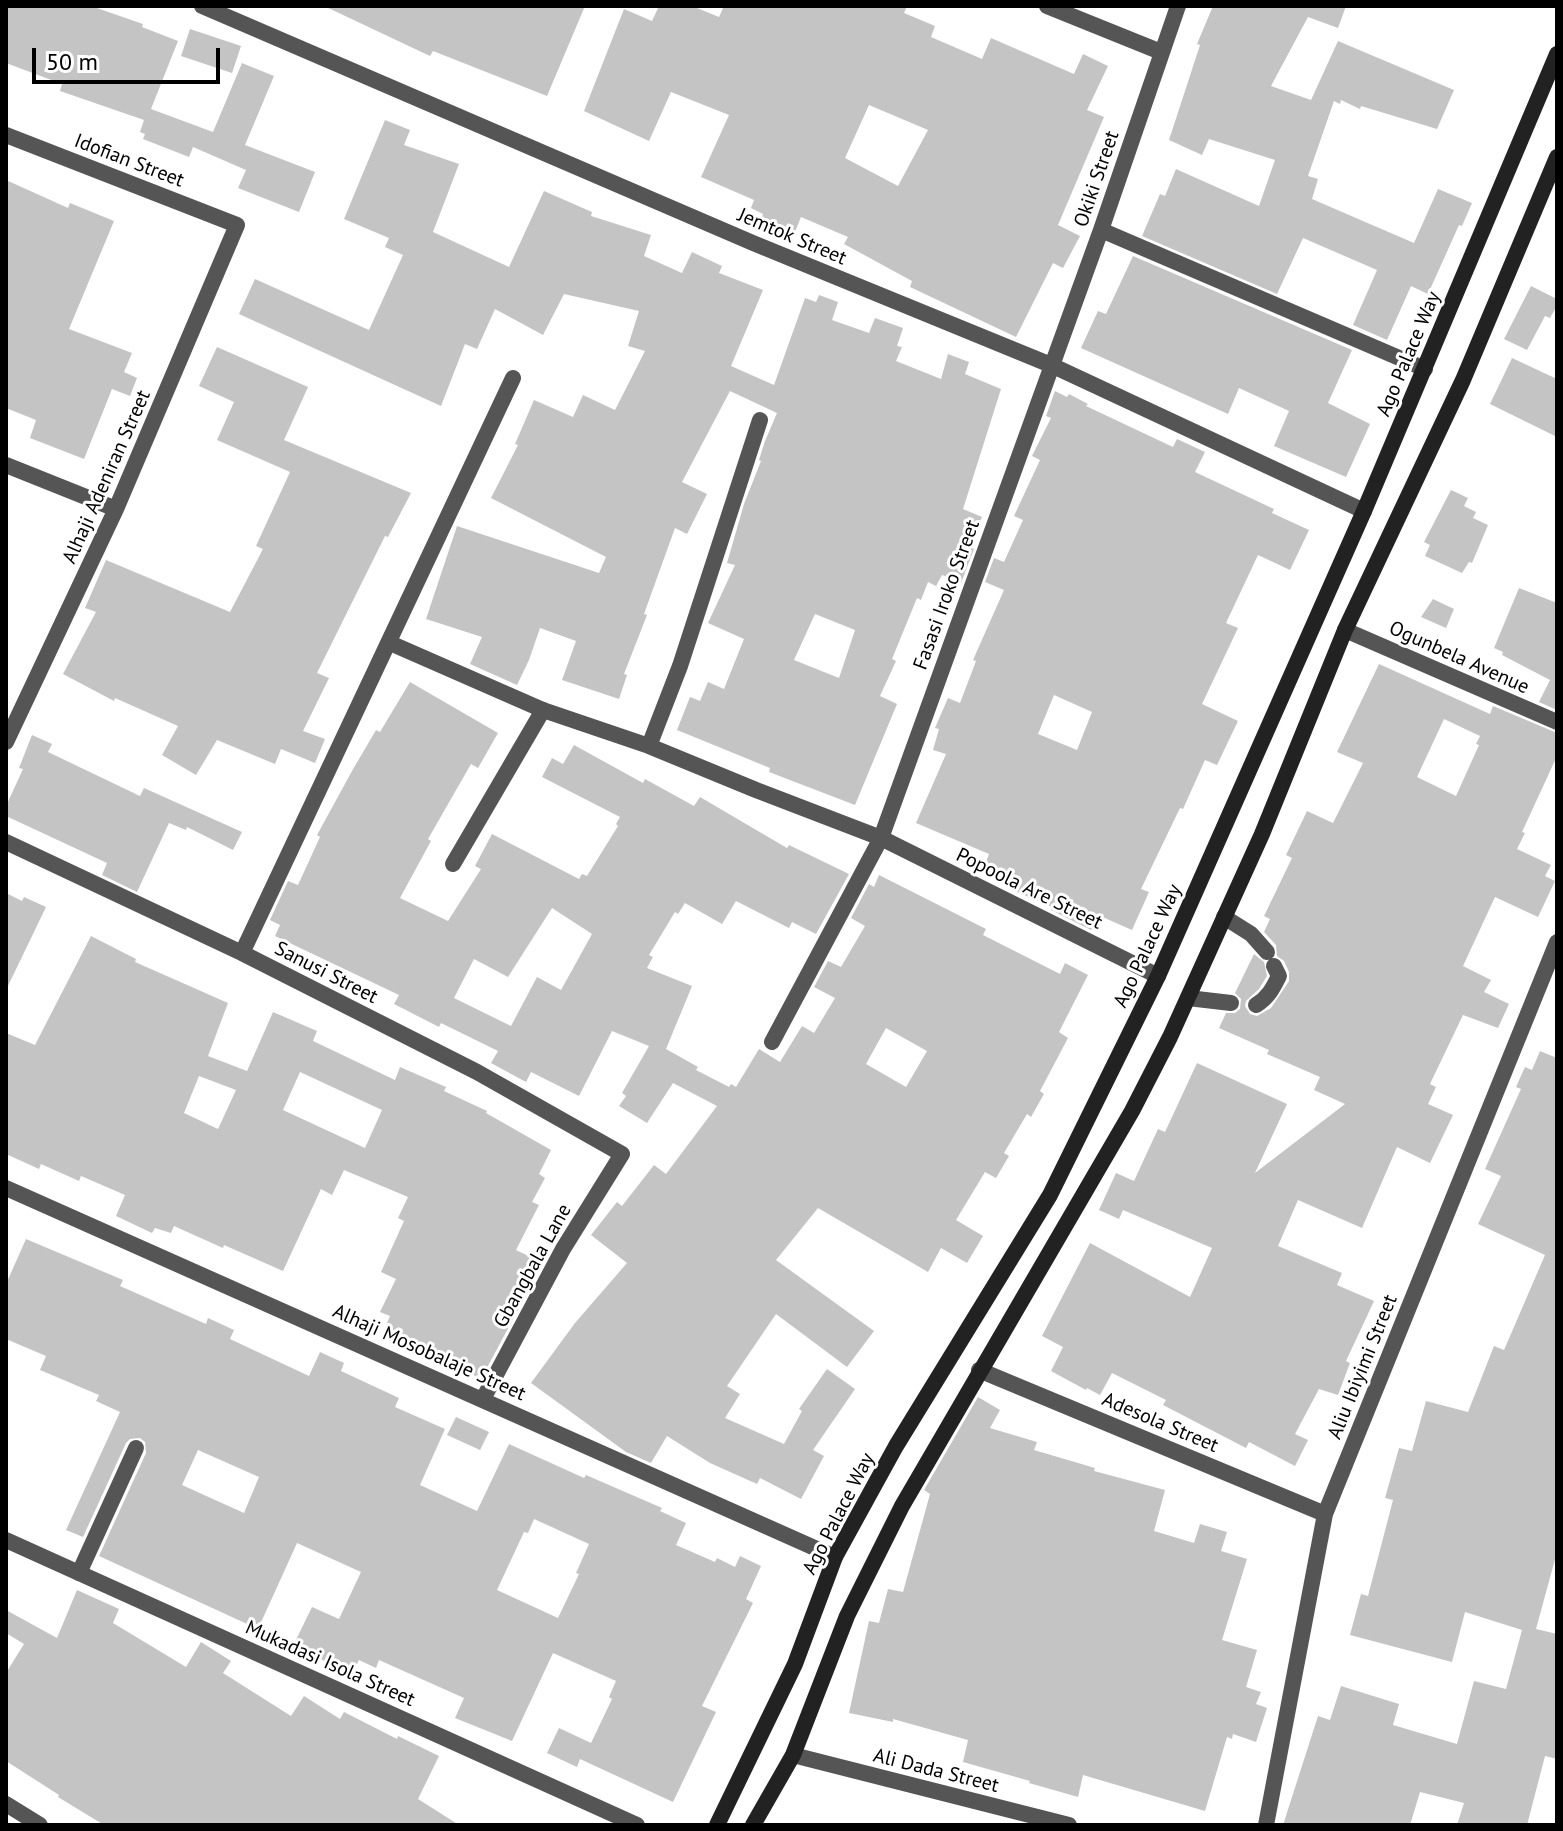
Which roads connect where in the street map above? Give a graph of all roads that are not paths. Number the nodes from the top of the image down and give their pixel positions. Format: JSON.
{"nodes":[{"id":1,"x":202,"y":6,"type":"edge"},
{"id":2,"x":1047,"y":6,"type":"edge"},
{"id":3,"x":1178,"y":6,"type":"edge"},
{"id":4,"x":1161,"y":52,"type":"junction"},
{"id":5,"x":1557,"y":54,"type":"edge"},
{"id":6,"x":6,"y":135,"type":"edge"},
{"id":7,"x":1557,"y":157,"type":"edge"},
{"id":8,"x":237,"y":225,"type":"joint"},
{"id":9,"x":1101,"y":230,"type":"junction"},
{"id":10,"x":1051,"y":365,"type":"junction"},
{"id":11,"x":1425,"y":369,"type":"junction"},
{"id":12,"x":513,"y":378,"type":"dead end"},
{"id":13,"x":760,"y":420,"type":"dead end"},
{"id":14,"x":6,"y":465,"type":"edge"},
{"id":15,"x":116,"y":509,"type":"junction"},
{"id":16,"x":1364,"y":511,"type":"junction"},
{"id":17,"x":1345,"y":630,"type":"junction"},
{"id":18,"x":390,"y":643,"type":"junction"},
{"id":19,"x":543,"y":710,"type":"junction"},
{"id":20,"x":1557,"y":722,"type":"edge"},
{"id":21,"x":6,"y":742,"type":"edge"},
{"id":22,"x":649,"y":746,"type":"junction"},
{"id":23,"x":881,"y":838,"type":"junction"},
{"id":24,"x":6,"y":842,"type":"edge"},
{"id":25,"x":453,"y":864,"type":"dead end"},
{"id":26,"x":1224,"y":917,"type":"junction"},
{"id":27,"x":1557,"y":942,"type":"edge"},
{"id":28,"x":242,"y":953,"type":"junction"},
{"id":29,"x":1158,"y":976,"type":"junction"},
{"id":30,"x":1188,"y":998,"type":"junction"},
{"id":31,"x":1231,"y":1003,"type":"dead end"},
{"id":32,"x":1256,"y":1005,"type":"dead end"},
{"id":33,"x":772,"y":1042,"type":"dead end"},
{"id":34,"x":622,"y":1154,"type":"joint"},
{"id":35,"x":6,"y":1188,"type":"edge"},
{"id":36,"x":979,"y":1370,"type":"junction"},
{"id":37,"x":483,"y":1399,"type":"junction"},
{"id":38,"x":136,"y":1448,"type":"dead end"},
{"id":39,"x":1325,"y":1514,"type":"junction"},
{"id":40,"x":6,"y":1540,"type":"edge"},
{"id":41,"x":835,"y":1557,"type":"junction"},
{"id":42,"x":79,"y":1573,"type":"junction"},
{"id":43,"x":793,"y":1755,"type":"junction"},
{"id":44,"x":6,"y":1804,"type":"edge"},
{"id":45,"x":40,"y":1825,"type":"edge"},
{"id":46,"x":637,"y":1825,"type":"edge"},
{"id":47,"x":717,"y":1825,"type":"edge"},
{"id":48,"x":753,"y":1825,"type":"edge"},
{"id":49,"x":1069,"y":1825,"type":"edge"},
{"id":50,"x":1266,"y":1825,"type":"edge"}],
"edges":[{"from":1,"to":10,"type":"street","name":"Jemtok Street"},
{"from":2,"to":4,"type":"street"},
{"from":3,"to":4,"type":"street","name":"Okiki Street"},
{"from":4,"to":9,"type":"street","name":"Okiki Street"},
{"from":5,"to":11,"type":"main road","name":"Ago Palace Way"},
{"from":6,"to":8,"type":"street","name":"Idofian Street"},
{"from":7,"to":17,"type":"main road"},
{"from":8,"to":15,"type":"street","name":"Alhaji Adeniran Street"},
{"from":9,"to":10,"type":"street","name":"Okiki Street"},
{"from":9,"to":11,"type":"street"},
{"from":10,"to":16,"type":"street","name":"Jemtok Street"},
{"from":10,"to":23,"type":"street","name":"Fasasi Iroko Street"},
{"from":11,"to":16,"type":"main road","name":"Ago Palace Way"},
{"from":12,"to":18,"type":"street"},
{"from":13,"to":22,"type":"street"},
{"from":14,"to":15,"type":"street"},
{"from":15,"to":21,"type":"street","name":"Alhaji Adeniran Street"},
{"from":16,"to":29,"type":"main road","name":"Ago Palace Way"},
{"from":17,"to":20,"type":"street","name":"Ogunbela Avenue"},
{"from":17,"to":26,"type":"main road"},
{"from":18,"to":19,"type":"street","name":"Popoola Are Street"},
{"from":18,"to":28,"type":"street"},
{"from":19,"to":22,"type":"street","name":"Popoola Are Street"},
{"from":19,"to":25,"type":"street"},
{"from":22,"to":23,"type":"street","name":"Popoola Are Street"},
{"from":23,"to":29,"type":"street","name":"Popoola Are Street"},
{"from":23,"to":33,"type":"street","name":"Fasasi Iroko Street"},
{"from":24,"to":28,"type":"street","name":"Sanusi Street"},
{"from":26,"to":30,"type":"main road"},
{"from":26,"to":32,"type":"street"},
{"from":27,"to":39,"type":"street","name":"Aliu Ibiyimi Street"},
{"from":28,"to":34,"type":"street","name":"Sanusi Street"},
{"from":29,"to":41,"type":"main road","name":"Ago Palace Way"},
{"from":30,"to":31,"type":"street"},
{"from":30,"to":36,"type":"main road"},
{"from":34,"to":37,"type":"street","name":"Gbangbala Lane"},
{"from":35,"to":37,"type":"street","name":"Alhaji Mosobalaje Street"},
{"from":36,"to":39,"type":"street","name":"Adesola Street"},
{"from":36,"to":43,"type":"main road"},
{"from":37,"to":41,"type":"street","name":"Alhaji Mosobalaje Street"},
{"from":38,"to":42,"type":"street"},
{"from":39,"to":50,"type":"street","name":"Aliu Ibiyimi Street"},
{"from":40,"to":42,"type":"street","name":"Mukadasi Isola Street"},
{"from":41,"to":47,"type":"main road","name":"Ago Palace Way"},
{"from":42,"to":46,"type":"street","name":"Mukadasi Isola Street"},
{"from":43,"to":48,"type":"main road"},
{"from":43,"to":49,"type":"street","name":"Ali Dada Street"},
{"from":44,"to":45,"type":"street"}]}
